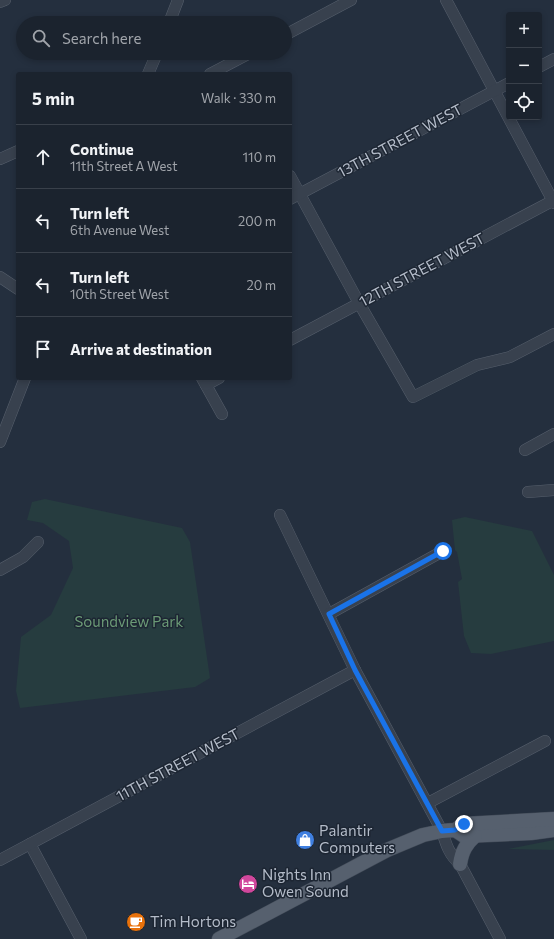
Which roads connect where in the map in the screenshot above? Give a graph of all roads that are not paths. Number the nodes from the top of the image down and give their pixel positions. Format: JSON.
{"nodes":[{"id":1,"x":5,"y":0,"type":"edge"},
{"id":2,"x":178,"y":0,"type":"edge"},
{"id":3,"x":351,"y":0,"type":"edge"},
{"id":4,"x":446,"y":0,"type":"edge"},
{"id":5,"x":0,"y":2,"type":"edge"},
{"id":6,"x":171,"y":16,"type":"edge"},
{"id":7,"x":292,"y":31,"type":"edge"},
{"id":8,"x":554,"y":59,"type":"edge"},
{"id":9,"x":154,"y":60,"type":"edge"},
{"id":10,"x":237,"y":60,"type":"edge"},
{"id":11,"x":542,"y":65,"type":"edge"},
{"id":12,"x":149,"y":72,"type":"edge"},
{"id":13,"x":214,"y":72,"type":"edge"},
{"id":14,"x":507,"y":84,"type":"edge"},
{"id":15,"x":495,"y":91,"type":"junction"},
{"id":16,"x":16,"y":152,"type":"edge"},
{"id":17,"x":0,"y":160,"type":"edge"},
{"id":18,"x":292,"y":179,"type":"edge"},
{"id":19,"x":300,"y":193,"type":"junction"},
{"id":20,"x":292,"y":198,"type":"edge"},
{"id":21,"x":554,"y":201,"type":"edge"},
{"id":22,"x":0,"y":278,"type":"edge"},
{"id":23,"x":16,"y":289,"type":"edge"},
{"id":24,"x":359,"y":303,"type":"junction"},
{"id":25,"x":554,"y":334,"type":"edge"},
{"id":26,"x":292,"y":339,"type":"edge"},
{"id":27,"x":24,"y":380,"type":"edge"},
{"id":28,"x":204,"y":382,"type":"edge"},
{"id":29,"x":222,"y":414,"type":"dead end"},
{"id":30,"x":554,"y":434,"type":"edge"},
{"id":31,"x":0,"y":442,"type":"edge"},
{"id":32,"x":525,"y":450,"type":"dead end"},
{"id":33,"x":554,"y":490,"type":"edge"},
{"id":34,"x":528,"y":492,"type":"dead end"},
{"id":35,"x":280,"y":515,"type":"dead end"},
{"id":36,"x":38,"y":542,"type":"dead end"},
{"id":37,"x":443,"y":551,"type":"dead end"},
{"id":38,"x":0,"y":570,"type":"edge"},
{"id":39,"x":329,"y":614,"type":"junction"},
{"id":40,"x":355,"y":670,"type":"junction"},
{"id":41,"x":545,"y":741,"type":"dead end"},
{"id":42,"x":428,"y":803,"type":"junction"},
{"id":43,"x":554,"y":819,"type":"edge"},
{"id":44,"x":554,"y":830,"type":"edge"},
{"id":45,"x":449,"y":831,"type":"junction"},
{"id":46,"x":475,"y":836,"type":"junction"},
{"id":47,"x":30,"y":844,"type":"junction"},
{"id":48,"x":0,"y":860,"type":"edge"},
{"id":49,"x":460,"y":864,"type":"junction"},
{"id":50,"x":81,"y":939,"type":"edge"},
{"id":51,"x":218,"y":939,"type":"edge"},
{"id":52,"x":500,"y":939,"type":"edge"}],
"edges":[{"from":1,"to":5,"type":"street"},
{"from":2,"to":6,"type":"street"},
{"from":3,"to":7,"type":"street"},
{"from":4,"to":15,"type":"street"},
{"from":8,"to":11,"type":"street"},
{"from":9,"to":12,"type":"street"},
{"from":10,"to":13,"type":"street"},
{"from":14,"to":15,"type":"street","name":"13TH STREET WEST"},
{"from":15,"to":19,"type":"street","name":"13TH STREET WEST"},
{"from":15,"to":21,"type":"street"},
{"from":16,"to":17,"type":"street"},
{"from":18,"to":19,"type":"street"},
{"from":19,"to":20,"type":"street","name":"13TH STREET WEST"},
{"from":19,"to":24,"type":"street"},
{"from":21,"to":24,"type":"street","name":"12TH STREET WEST"},
{"from":22,"to":23,"type":"street"},
{"from":24,"to":25,"type":"street"},
{"from":24,"to":26,"type":"street","name":"12TH STREET WEST"},
{"from":27,"to":31,"type":"street"},
{"from":28,"to":29,"type":"street"},
{"from":30,"to":32,"type":"street"},
{"from":33,"to":34,"type":"street"},
{"from":35,"to":39,"type":"street"},
{"from":36,"to":38,"type":"street"},
{"from":37,"to":39,"type":"street"},
{"from":39,"to":40,"type":"street"},
{"from":40,"to":42,"type":"street"},
{"from":40,"to":47,"type":"street","name":"11TH STREET WEST"},
{"from":41,"to":42,"type":"street"},
{"from":42,"to":45,"type":"street"},
{"from":43,"to":45,"type":"main road"},
{"from":44,"to":46,"type":"main road"},
{"from":45,"to":46,"type":"main road"},
{"from":45,"to":49,"type":"street"},
{"from":45,"to":51,"type":"main road"},
{"from":46,"to":49,"type":"main road"},
{"from":47,"to":48,"type":"street","name":"11TH STREET WEST"},
{"from":47,"to":50,"type":"street"},
{"from":49,"to":52,"type":"street"}]}
